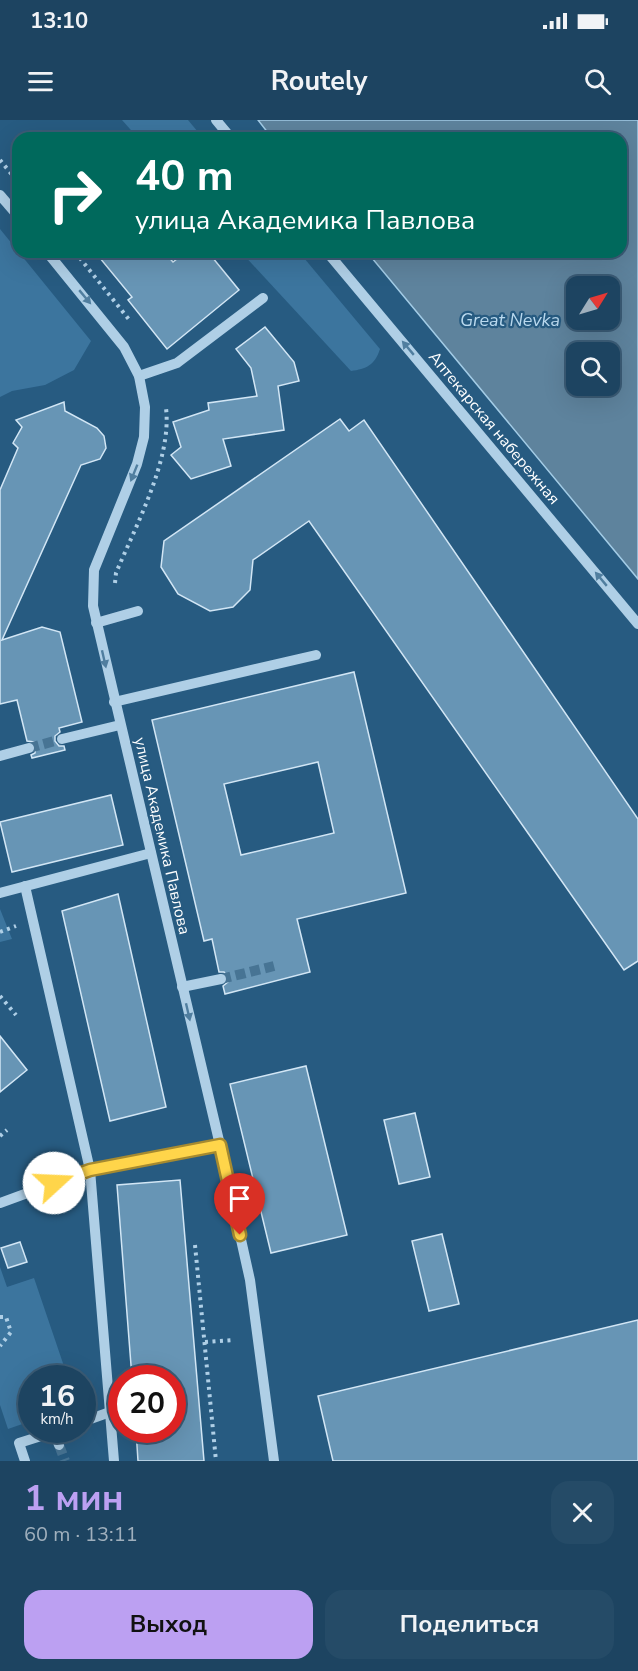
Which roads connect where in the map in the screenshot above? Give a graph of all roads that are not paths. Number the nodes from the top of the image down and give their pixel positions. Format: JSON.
{"nodes":[{"id":1,"x":216,"y":120,"type":"edge"},
{"id":2,"x":226,"y":132,"type":"edge"},
{"id":3,"x":0,"y":195,"type":"edge"},
{"id":4,"x":12,"y":209,"type":"edge"},
{"id":5,"x":52,"y":258,"type":"edge"},
{"id":6,"x":332,"y":258,"type":"edge"},
{"id":7,"x":263,"y":298,"type":"dead end"},
{"id":8,"x":139,"y":376,"type":"junction"},
{"id":9,"x":138,"y":611,"type":"dead end"},
{"id":10,"x":96,"y":623,"type":"junction"},
{"id":11,"x":638,"y":624,"type":"edge"},
{"id":12,"x":316,"y":655,"type":"dead end"},
{"id":13,"x":114,"y":702,"type":"junction"},
{"id":14,"x":120,"y":725,"type":"junction"},
{"id":15,"x":62,"y":739,"type":"tunnel mouth"},
{"id":16,"x":29,"y":748,"type":"tunnel mouth"},
{"id":17,"x":0,"y":756,"type":"edge"},
{"id":18,"x":151,"y":853,"type":"junction"},
{"id":19,"x":25,"y":886,"type":"junction"},
{"id":20,"x":0,"y":893,"type":"edge"},
{"id":21,"x":221,"y":979,"type":"tunnel mouth"},
{"id":22,"x":182,"y":987,"type":"junction"},
{"id":23,"x":220,"y":1145,"type":"junction"},
{"id":24,"x":90,"y":1170,"type":"junction"},
{"id":25,"x":0,"y":1203,"type":"edge"},
{"id":26,"x":108,"y":1388,"type":"edge"},
{"id":27,"x":19,"y":1443,"type":"edge"},
{"id":28,"x":113,"y":1443,"type":"edge"},
{"id":29,"x":25,"y":1461,"type":"edge"},
{"id":30,"x":114,"y":1461,"type":"edge"},
{"id":31,"x":274,"y":1461,"type":"edge"}],
"edges":[{"from":1,"to":2,"type":"street"},
{"from":3,"to":4,"type":"street"},
{"from":5,"to":8,"type":"street","name":"улица Академика Павлова","one_way":true},
{"from":11,"to":6,"type":"street","name":"Аптекарская набережная","one_way":true},
{"from":7,"to":8,"type":"street"},
{"from":8,"to":10,"type":"street","name":"улица Академика Павлова","one_way":true},
{"from":9,"to":10,"type":"street"},
{"from":10,"to":13,"type":"street","name":"улица Академика Павлова","one_way":true},
{"from":12,"to":13,"type":"street"},
{"from":13,"to":14,"type":"street","name":"улица Академика Павлова"},
{"from":14,"to":15,"type":"street"},
{"from":14,"to":18,"type":"street","name":"улица Академика Павлова"},
{"from":16,"to":17,"type":"street"},
{"from":18,"to":19,"type":"street"},
{"from":18,"to":22,"type":"street","name":"улица Академика Павлова"},
{"from":19,"to":20,"type":"street"},
{"from":19,"to":24,"type":"street"},
{"from":21,"to":22,"type":"street"},
{"from":22,"to":23,"type":"street","name":"улица Академика Павлова","one_way":true},
{"from":23,"to":24,"type":"street"},
{"from":23,"to":31,"type":"street","name":"улица Академика Павлова"},
{"from":24,"to":25,"type":"street"},
{"from":24,"to":26,"type":"street"},
{"from":27,"to":29,"type":"street"},
{"from":28,"to":30,"type":"street"}]}
